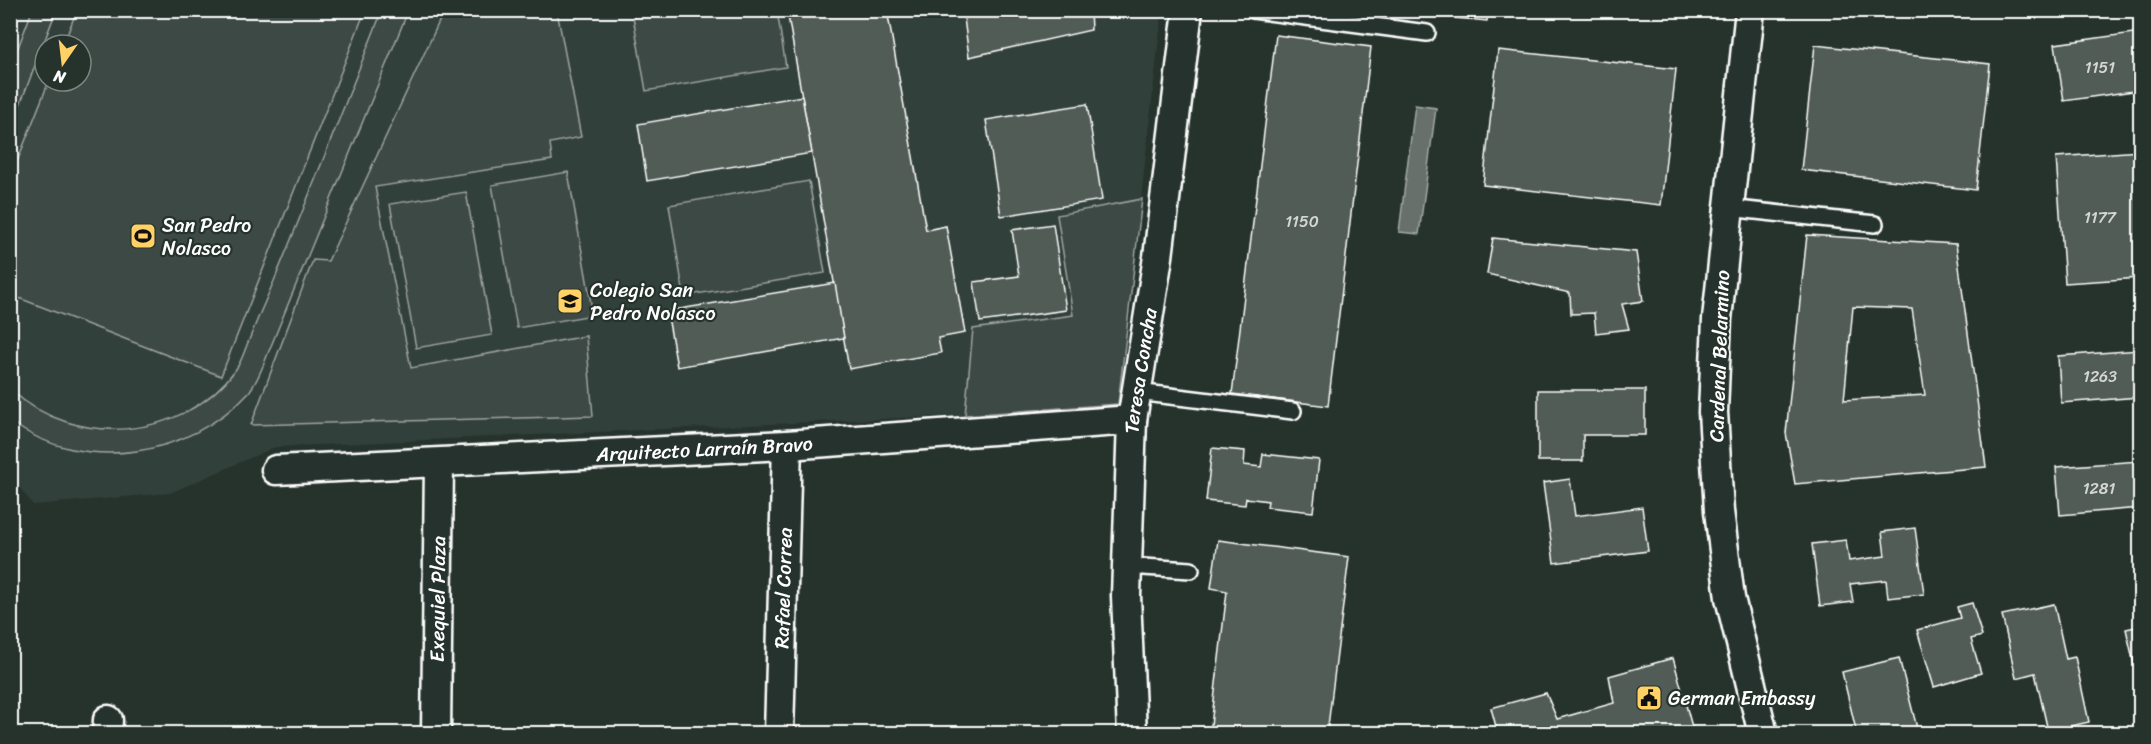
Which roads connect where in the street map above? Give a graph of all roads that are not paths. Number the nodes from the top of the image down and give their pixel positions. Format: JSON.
{"nodes":[{"id":1,"x":1252,"y":10,"type":"edge"},
{"id":2,"x":1750,"y":10,"type":"edge"},
{"id":3,"x":1189,"y":11,"type":"edge"},
{"id":4,"x":1427,"y":33,"type":"dead end"},
{"id":5,"x":1728,"y":208,"type":"junction"},
{"id":6,"x":1875,"y":224,"type":"dead end"},
{"id":7,"x":1134,"y":406,"type":"junction"},
{"id":8,"x":1293,"y":411,"type":"dead end"},
{"id":9,"x":787,"y":445,"type":"junction"},
{"id":10,"x":439,"y":463,"type":"junction"},
{"id":11,"x":276,"y":470,"type":"dead end"},
{"id":12,"x":1127,"y":566,"type":"junction"},
{"id":13,"x":1191,"y":570,"type":"dead end"},
{"id":14,"x":436,"y":734,"type":"edge"},
{"id":15,"x":779,"y":734,"type":"edge"},
{"id":16,"x":1132,"y":734,"type":"edge"},
{"id":17,"x":1763,"y":734,"type":"edge"}],
"edges":[{"from":1,"to":4,"type":"lane"},
{"from":2,"to":5,"type":"street","name":"Cardenal Belarmino"},
{"from":3,"to":7,"type":"street","name":"Teresa Concha"},
{"from":5,"to":6,"type":"lane"},
{"from":5,"to":17,"type":"street","name":"Cardenal Belarmino"},
{"from":7,"to":8,"type":"lane"},
{"from":7,"to":9,"type":"street","name":"Arquitecto Larraín Bravo"},
{"from":7,"to":12,"type":"street","name":"Teresa Concha"},
{"from":9,"to":10,"type":"street","name":"Arquitecto Larraín Bravo"},
{"from":9,"to":15,"type":"street","name":"Rafael Correa"},
{"from":10,"to":11,"type":"street","name":"Arquitecto Larraín Bravo"},
{"from":10,"to":14,"type":"street","name":"Exequiel Plaza"},
{"from":12,"to":13,"type":"lane"},
{"from":12,"to":16,"type":"street","name":"Teresa Concha"}]}
